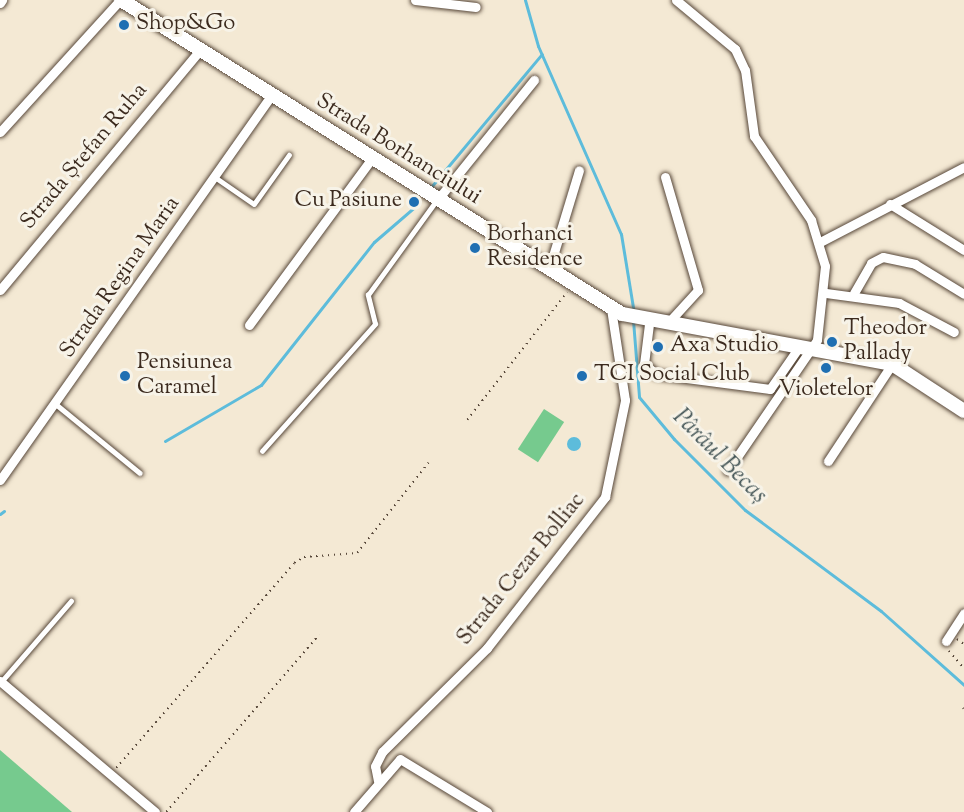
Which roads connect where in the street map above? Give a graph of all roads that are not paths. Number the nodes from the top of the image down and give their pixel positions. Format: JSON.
{"nodes":[{"id":1,"x":121,"y":0,"type":"edge"},
{"id":2,"x":415,"y":0,"type":"edge"},
{"id":3,"x":676,"y":0,"type":"edge"},
{"id":4,"x":476,"y":7,"type":"dead end"},
{"id":5,"x":200,"y":50,"type":"junction"},
{"id":6,"x":534,"y":80,"type":"dead end"},
{"id":7,"x":272,"y":96,"type":"junction"},
{"id":8,"x":0,"y":132,"type":"edge"},
{"id":9,"x":289,"y":155,"type":"dead end"},
{"id":10,"x":372,"y":158,"type":"junction"},
{"id":11,"x":964,"y":166,"type":"edge"},
{"id":12,"x":579,"y":170,"type":"dead end"},
{"id":13,"x":215,"y":177,"type":"junction"},
{"id":14,"x":665,"y":177,"type":"dead end"},
{"id":15,"x":438,"y":199,"type":"junction"},
{"id":16,"x":890,"y":204,"type":"junction"},
{"id":17,"x":820,"y":242,"type":"junction"},
{"id":18,"x":964,"y":250,"type":"edge"},
{"id":19,"x":549,"y":269,"type":"junction"},
{"id":20,"x":0,"y":290,"type":"edge"},
{"id":21,"x":826,"y":293,"type":"junction"},
{"id":22,"x":854,"y":293,"type":"junction"},
{"id":23,"x":964,"y":294,"type":"edge"},
{"id":24,"x":616,"y":312,"type":"junction"},
{"id":25,"x":647,"y":323,"type":"junction"},
{"id":26,"x":249,"y":325,"type":"dead end"},
{"id":27,"x":666,"y":325,"type":"junction"},
{"id":28,"x":954,"y":332,"type":"dead end"},
{"id":29,"x":804,"y":348,"type":"junction"},
{"id":30,"x":892,"y":364,"type":"junction"},
{"id":31,"x":57,"y":405,"type":"junction"},
{"id":32,"x":964,"y":411,"type":"edge"},
{"id":33,"x":262,"y":451,"type":"dead end"},
{"id":34,"x":828,"y":461,"type":"dead end"},
{"id":35,"x":728,"y":471,"type":"dead end"},
{"id":36,"x":140,"y":473,"type":"dead end"},
{"id":37,"x":0,"y":480,"type":"edge"},
{"id":38,"x":70,"y":601,"type":"dead end"},
{"id":39,"x":964,"y":613,"type":"edge"},
{"id":40,"x":946,"y":641,"type":"road end"},
{"id":41,"x":1,"y":681,"type":"edge"},
{"id":42,"x":378,"y":781,"type":"junction"},
{"id":43,"x":144,"y":808,"type":"edge"},
{"id":44,"x":156,"y":812,"type":"edge"},
{"id":45,"x":354,"y":812,"type":"edge"},
{"id":46,"x":487,"y":812,"type":"edge"}],
"edges":[{"from":1,"to":5,"type":"main road","name":"Strada Borhanciului"},
{"from":1,"to":8,"type":"street"},
{"from":2,"to":4,"type":"street"},
{"from":3,"to":17,"type":"street"},
{"from":5,"to":7,"type":"main road","name":"Strada Borhanciului"},
{"from":5,"to":20,"type":"street","name":"Strada Ștefan Ruha"},
{"from":6,"to":15,"type":"street"},
{"from":7,"to":10,"type":"main road","name":"Strada Borhanciului"},
{"from":7,"to":13,"type":"street","name":"Strada Regina Maria"},
{"from":9,"to":13,"type":"lane"},
{"from":10,"to":15,"type":"main road","name":"Strada Borhanciului"},
{"from":10,"to":26,"type":"street"},
{"from":11,"to":16,"type":"street"},
{"from":12,"to":19,"type":"street"},
{"from":13,"to":31,"type":"street","name":"Strada Regina Maria"},
{"from":14,"to":27,"type":"street"},
{"from":15,"to":19,"type":"main road","name":"Strada Borhanciului"},
{"from":15,"to":33,"type":"lane"},
{"from":16,"to":17,"type":"street"},
{"from":16,"to":18,"type":"street"},
{"from":17,"to":21,"type":"street"},
{"from":19,"to":24,"type":"main road","name":"Strada Borhanciului"},
{"from":21,"to":22,"type":"street"},
{"from":21,"to":29,"type":"street"},
{"from":22,"to":23,"type":"street"},
{"from":22,"to":28,"type":"street"},
{"from":24,"to":25,"type":"main road","name":"Strada Borhanciului"},
{"from":24,"to":42,"type":"street","name":"Strada Cezar Bolliac"},
{"from":25,"to":27,"type":"main road","name":"Strada Borhanciului"},
{"from":25,"to":29,"type":"street"},
{"from":27,"to":29,"type":"main road","name":"Strada Borhanciului"},
{"from":29,"to":30,"type":"main road","name":"Strada Borhanciului"},
{"from":29,"to":35,"type":"street"},
{"from":30,"to":32,"type":"main road","name":"Strada Borhanciului"},
{"from":30,"to":34,"type":"street"},
{"from":31,"to":36,"type":"lane"},
{"from":31,"to":37,"type":"street","name":"Strada Regina Maria"},
{"from":38,"to":41,"type":"lane"},
{"from":39,"to":40,"type":"street"},
{"from":41,"to":43,"type":"street"},
{"from":42,"to":45,"type":"street"},
{"from":42,"to":46,"type":"street"},
{"from":43,"to":44,"type":"street"}]}
